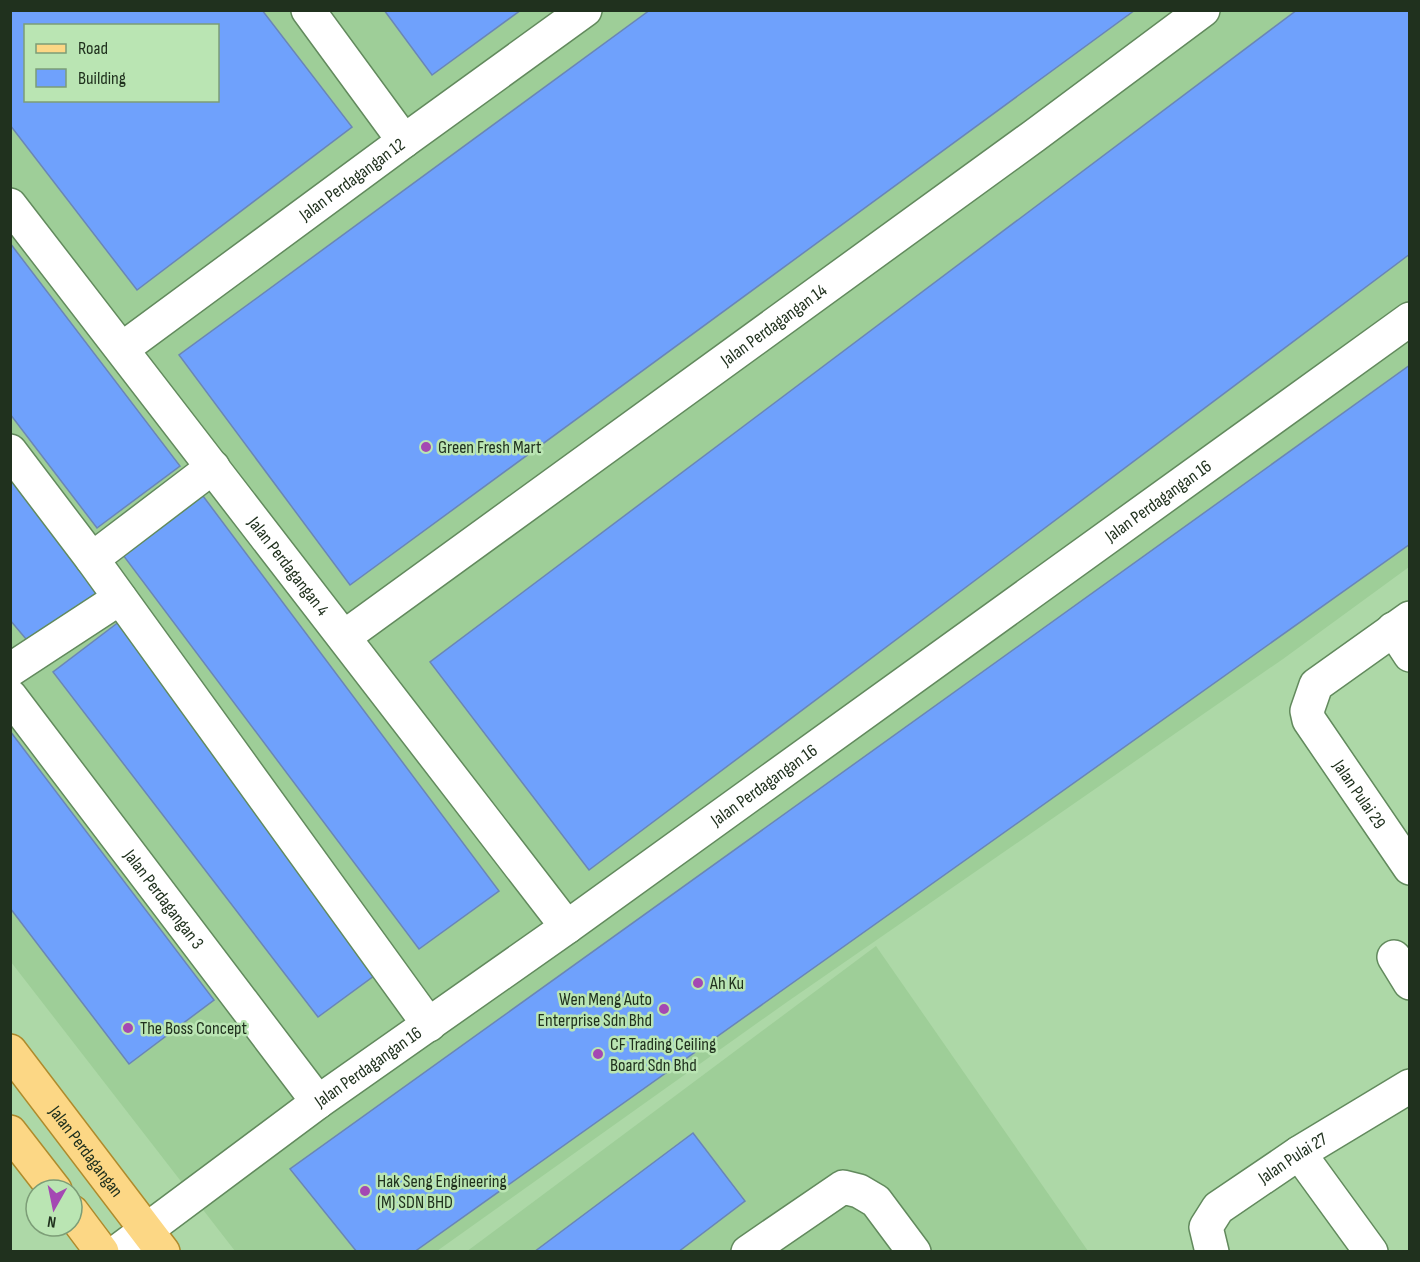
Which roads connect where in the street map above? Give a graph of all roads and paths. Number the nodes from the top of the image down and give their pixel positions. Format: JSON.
{"nodes":[{"id":1,"x":308,"y":10,"type":"edge"},
{"id":2,"x":585,"y":10,"type":"edge"},
{"id":3,"x":1203,"y":10,"type":"edge"},
{"id":4,"x":404,"y":141,"type":"junction"},
{"id":5,"x":10,"y":205,"type":"edge"},
{"id":6,"x":1410,"y":319,"type":"edge"},
{"id":7,"x":122,"y":348,"type":"junction"},
{"id":8,"x":10,"y":451,"type":"edge"},
{"id":9,"x":213,"y":467,"type":"junction"},
{"id":10,"x":92,"y":559,"type":"junction"},
{"id":11,"x":120,"y":598,"type":"junction"},
{"id":12,"x":1404,"y":634,"type":"edge"},
{"id":13,"x":344,"y":637,"type":"junction"},
{"id":14,"x":10,"y":670,"type":"edge"},
{"id":15,"x":10,"y":696,"type":"edge"},
{"id":16,"x":1410,"y":868,"type":"edge"},
{"id":17,"x":567,"y":927,"type":"junction"},
{"id":18,"x":429,"y":1025,"type":"junction"},
{"id":19,"x":10,"y":1051,"type":"edge"},
{"id":20,"x":1408,"y":1090,"type":"edge"},
{"id":21,"x":318,"y":1102,"type":"junction"},
{"id":22,"x":10,"y":1132,"type":"edge"},
{"id":23,"x":1299,"y":1153,"type":"junction"},
{"id":24,"x":46,"y":1178,"type":"edge"},
{"id":25,"x":84,"y":1228,"type":"edge"},
{"id":26,"x":155,"y":1240,"type":"edge"},
{"id":27,"x":759,"y":1248,"type":"edge"},
{"id":28,"x":102,"y":1251,"type":"edge"},
{"id":29,"x":117,"y":1251,"type":"edge"},
{"id":30,"x":914,"y":1251,"type":"edge"},
{"id":31,"x":1212,"y":1251,"type":"edge"},
{"id":32,"x":1371,"y":1251,"type":"edge"}],
"edges":[{"from":1,"to":4,"type":"street"},
{"from":2,"to":4,"type":"street","name":"Jalan Perdagangan 12"},
{"from":3,"to":13,"type":"street","name":"Jalan Perdagangan 14"},
{"from":4,"to":7,"type":"street","name":"Jalan Perdagangan 12"},
{"from":5,"to":7,"type":"street","name":"Jalan Perdagangan 4"},
{"from":6,"to":17,"type":"street","name":"Jalan Perdagangan 16"},
{"from":7,"to":9,"type":"street","name":"Jalan Perdagangan 4"},
{"from":8,"to":10,"type":"street"},
{"from":9,"to":10,"type":"street"},
{"from":9,"to":13,"type":"street","name":"Jalan Perdagangan 4"},
{"from":10,"to":11,"type":"street"},
{"from":11,"to":14,"type":"street"},
{"from":11,"to":18,"type":"street"},
{"from":12,"to":16,"type":"street","name":"Jalan Pulai 29"},
{"from":13,"to":17,"type":"street","name":"Jalan Perdagangan 4"},
{"from":15,"to":21,"type":"street","name":"Jalan Perdagangan 3"},
{"from":17,"to":18,"type":"street","name":"Jalan Perdagangan 16"},
{"from":18,"to":21,"type":"street","name":"Jalan Perdagangan 16"},
{"from":19,"to":26,"type":"main road","name":"Jalan Perdagangan"},
{"from":20,"to":23,"type":"street","name":"Jalan Pulai 27"},
{"from":21,"to":26,"type":"street","name":"Jalan Perdagangan 16"},
{"from":22,"to":24,"type":"main road"},
{"from":23,"to":31,"type":"street","name":"Jalan Pulai 27"},
{"from":23,"to":32,"type":"street"},
{"from":25,"to":28,"type":"main road"},
{"from":26,"to":29,"type":"street","name":"Jalan Perdagangan 16"},
{"from":27,"to":30,"type":"street"}]}
